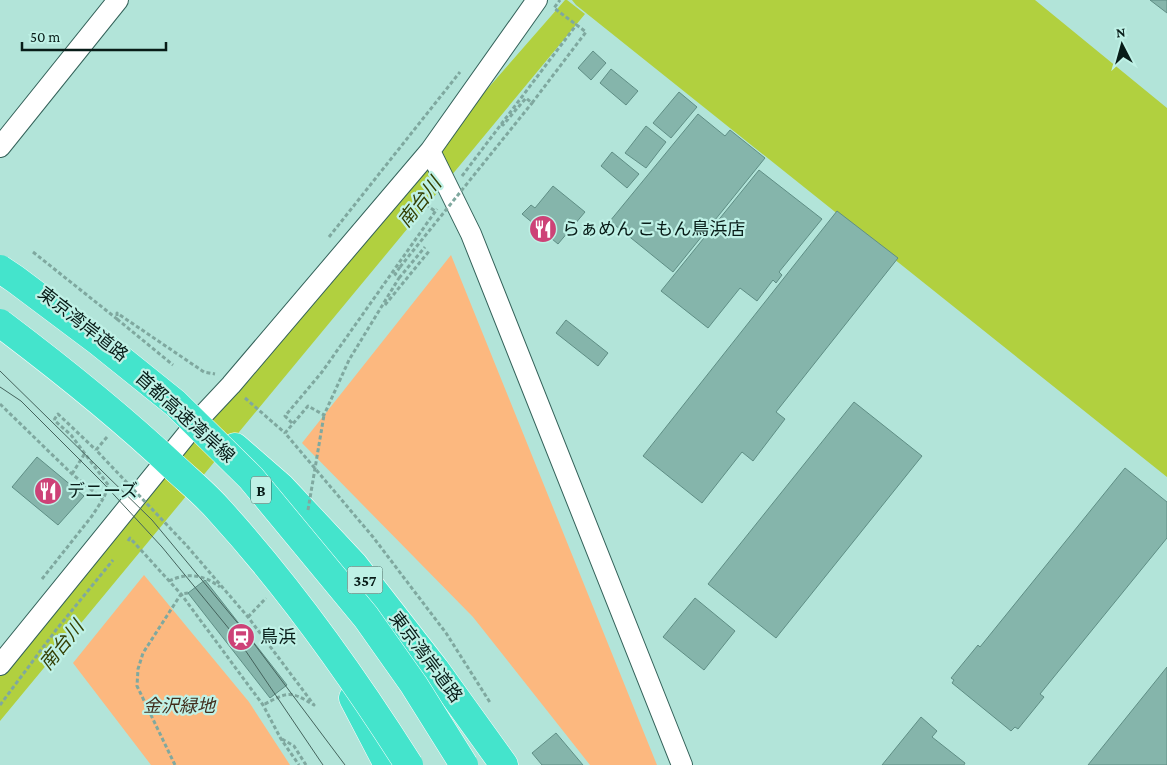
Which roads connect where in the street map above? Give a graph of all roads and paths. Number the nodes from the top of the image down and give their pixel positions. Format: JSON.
{"nodes":[{"id":1,"x":118,"y":0,"type":"edge"},
{"id":2,"x":546,"y":4,"type":"edge"},
{"id":3,"x":577,"y":24,"type":"junction"},
{"id":4,"x":464,"y":67,"type":"dead end"},
{"id":5,"x":532,"y":103,"type":"junction"},
{"id":6,"x":502,"y":125,"type":"junction"},
{"id":7,"x":0,"y":147,"type":"edge"},
{"id":8,"x":430,"y":152,"type":"junction"},
{"id":9,"x":462,"y":177,"type":"dead end"},
{"id":10,"x":416,"y":198,"type":"dead end"},
{"id":11,"x":325,"y":242,"type":"dead end"},
{"id":12,"x":425,"y":247,"type":"dead end"},
{"id":13,"x":430,"y":250,"type":"dead end"},
{"id":14,"x":32,"y":252,"type":"dead end"},
{"id":15,"x":0,"y":264,"type":"edge"},
{"id":16,"x":0,"y":269,"type":"edge"},
{"id":17,"x":399,"y":278,"type":"junction"},
{"id":18,"x":377,"y":315,"type":"junction"},
{"id":19,"x":117,"y":319,"type":"junction"},
{"id":20,"x":0,"y":323,"type":"edge"},
{"id":21,"x":0,"y":332,"type":"edge"},
{"id":22,"x":173,"y":365,"type":"dead end"},
{"id":23,"x":231,"y":385,"type":"junction"},
{"id":24,"x":0,"y":404,"type":"edge"},
{"id":25,"x":201,"y":417,"type":"junction"},
{"id":26,"x":292,"y":423,"type":"junction"},
{"id":27,"x":285,"y":433,"type":"junction"},
{"id":28,"x":96,"y":450,"type":"dead end"},
{"id":29,"x":85,"y":453,"type":"junction"},
{"id":30,"x":164,"y":463,"type":"junction"},
{"id":31,"x":72,"y":474,"type":"junction"},
{"id":32,"x":103,"y":499,"type":"junction"},
{"id":33,"x":124,"y":546,"type":"dead end"},
{"id":34,"x":187,"y":546,"type":"dead end"},
{"id":35,"x":118,"y":554,"type":"dead end"},
{"id":36,"x":169,"y":581,"type":"junction"},
{"id":37,"x":37,"y":586,"type":"dead end"},
{"id":38,"x":225,"y":591,"type":"junction"},
{"id":39,"x":188,"y":593,"type":"dead end"},
{"id":40,"x":181,"y":594,"type":"junction"},
{"id":41,"x":0,"y":664,"type":"edge"},
{"id":42,"x":0,"y":705,"type":"edge"},
{"id":43,"x":263,"y":705,"type":"junction"},
{"id":44,"x":492,"y":706,"type":"dead end"},
{"id":45,"x":282,"y":739,"type":"junction"},
{"id":46,"x":175,"y":765,"type":"edge"},
{"id":47,"x":299,"y":765,"type":"edge"},
{"id":48,"x":306,"y":765,"type":"edge"},
{"id":49,"x":388,"y":765,"type":"edge"},
{"id":50,"x":410,"y":765,"type":"edge"},
{"id":51,"x":464,"y":765,"type":"edge"},
{"id":52,"x":504,"y":765,"type":"edge"},
{"id":53,"x":682,"y":765,"type":"edge"}],
"edges":[{"from":1,"to":7,"type":"street"},
{"from":2,"to":3,"type":"path"},
{"from":2,"to":8,"type":"street"},
{"from":3,"to":5,"type":"path"},
{"from":3,"to":6,"type":"path"},
{"from":4,"to":11,"type":"path"},
{"from":5,"to":6,"type":"path"},
{"from":5,"to":17,"type":"path","bridge":true},
{"from":6,"to":9,"type":"path"},
{"from":8,"to":23,"type":"street"},
{"from":8,"to":53,"type":"street"},
{"from":10,"to":26,"type":"path"},
{"from":12,"to":17,"type":"path"},
{"from":13,"to":18,"type":"path"},
{"from":14,"to":19,"type":"path"},
{"from":15,"to":25,"type":"highway","name":"東京湾岸道路","number":"357"},
{"from":16,"to":51,"type":"highway","name":"首都高速湾岸線","number":"B","bridge":true},
{"from":17,"to":18,"type":"path"},
{"from":18,"to":26,"type":"path"},
{"from":19,"to":22,"type":"path"},
{"from":19,"to":23,"type":"path"},
{"from":20,"to":50,"type":"highway","bridge":true},
{"from":21,"to":30,"type":"highway"},
{"from":23,"to":25,"type":"street"},
{"from":23,"to":27,"type":"path"},
{"from":24,"to":31,"type":"path"},
{"from":25,"to":30,"type":"street"},
{"from":25,"to":52,"type":"highway","name":"東京湾岸道路","number":"357"},
{"from":26,"to":27,"type":"path"},
{"from":27,"to":44,"type":"path"},
{"from":28,"to":29,"type":"path"},
{"from":29,"to":31,"type":"path"},
{"from":29,"to":32,"type":"path"},
{"from":30,"to":41,"type":"street"},
{"from":30,"to":49,"type":"highway"},
{"from":31,"to":32,"type":"path"},
{"from":32,"to":37,"type":"path"},
{"from":33,"to":36,"type":"path"},
{"from":34,"to":38,"type":"path"},
{"from":35,"to":42,"type":"path"},
{"from":36,"to":38,"type":"path"},
{"from":36,"to":40,"type":"path"},
{"from":38,"to":43,"type":"path"},
{"from":39,"to":40,"type":"path"},
{"from":40,"to":43,"type":"path"},
{"from":40,"to":46,"type":"path"},
{"from":43,"to":45,"type":"path"},
{"from":45,"to":47,"type":"path"},
{"from":45,"to":48,"type":"path"}]}
